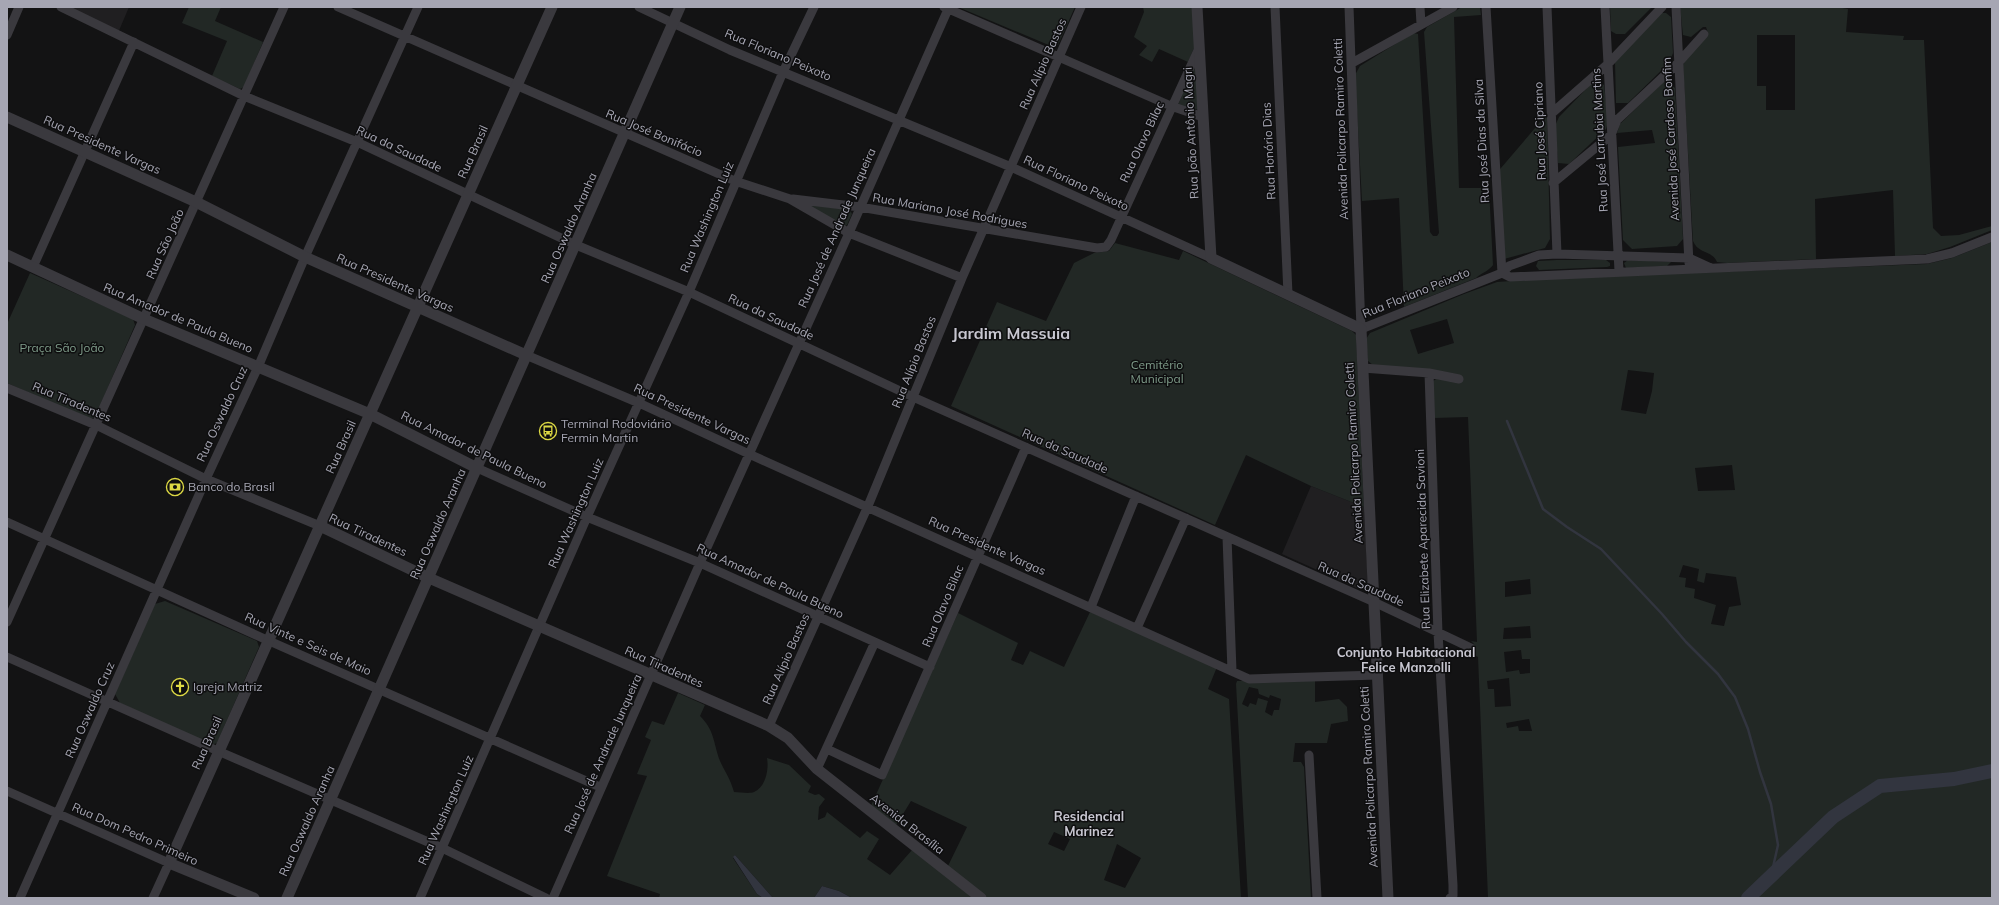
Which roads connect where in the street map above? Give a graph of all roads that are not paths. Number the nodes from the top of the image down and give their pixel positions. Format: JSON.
{"nodes":[{"id":1,"x":19,"y":7,"type":"edge"},
{"id":2,"x":61,"y":7,"type":"edge"},
{"id":3,"x":284,"y":7,"type":"edge"},
{"id":4,"x":338,"y":7,"type":"edge"},
{"id":5,"x":418,"y":7,"type":"edge"},
{"id":6,"x":552,"y":7,"type":"edge"},
{"id":7,"x":639,"y":7,"type":"edge"},
{"id":8,"x":680,"y":7,"type":"edge"},
{"id":9,"x":814,"y":7,"type":"edge"},
{"id":10,"x":1081,"y":7,"type":"edge"},
{"id":11,"x":1197,"y":7,"type":"edge"},
{"id":12,"x":1275,"y":7,"type":"edge"},
{"id":13,"x":1349,"y":7,"type":"edge"},
{"id":14,"x":1420,"y":7,"type":"edge"},
{"id":15,"x":1453,"y":7,"type":"edge"},
{"id":16,"x":1486,"y":7,"type":"edge"},
{"id":17,"x":1547,"y":7,"type":"edge"},
{"id":18,"x":1605,"y":7,"type":"edge"},
{"id":19,"x":1662,"y":7,"type":"edge"},
{"id":20,"x":1676,"y":7,"type":"edge"},
{"id":21,"x":947,"y":8,"type":"edge"},
{"id":22,"x":673,"y":23,"type":"junction"},
{"id":23,"x":1421,"y":24,"type":"junction"},
{"id":24,"x":1704,"y":34,"type":"dead end"},
{"id":25,"x":7,"y":35,"type":"edge"},
{"id":26,"x":405,"y":36,"type":"junction"},
{"id":27,"x":134,"y":42,"type":"junction"},
{"id":28,"x":1200,"y":48,"type":"junction"},
{"id":29,"x":1059,"y":57,"type":"junction"},
{"id":30,"x":1679,"y":62,"type":"junction"},
{"id":31,"x":1352,"y":63,"type":"junction"},
{"id":32,"x":1608,"y":64,"type":"junction"},
{"id":33,"x":783,"y":72,"type":"junction"},
{"id":34,"x":516,"y":86,"type":"junction"},
{"id":35,"x":244,"y":96,"type":"junction"},
{"id":36,"x":1171,"y":106,"type":"junction"},
{"id":37,"x":1552,"y":114,"type":"junction"},
{"id":38,"x":7,"y":117,"type":"edge"},
{"id":39,"x":1203,"y":117,"type":"junction"},
{"id":40,"x":898,"y":119,"type":"junction"},
{"id":41,"x":625,"y":133,"type":"junction"},
{"id":42,"x":1611,"y":135,"type":"junction"},
{"id":43,"x":357,"y":142,"type":"junction"},
{"id":44,"x":85,"y":153,"type":"junction"},
{"id":45,"x":1011,"y":167,"type":"junction"},
{"id":46,"x":736,"y":181,"type":"junction"},
{"id":47,"x":1554,"y":183,"type":"junction"},
{"id":48,"x":468,"y":195,"type":"junction"},
{"id":49,"x":790,"y":199,"type":"junction"},
{"id":50,"x":196,"y":202,"type":"junction"},
{"id":51,"x":860,"y":207,"type":"junction"},
{"id":52,"x":1120,"y":217,"type":"junction"},
{"id":53,"x":984,"y":229,"type":"junction"},
{"id":54,"x":849,"y":233,"type":"junction"},
{"id":55,"x":1992,"y":237,"type":"edge"},
{"id":56,"x":576,"y":245,"type":"junction"},
{"id":57,"x":1106,"y":247,"type":"joint"},
{"id":58,"x":1557,"y":254,"type":"junction"},
{"id":59,"x":7,"y":255,"type":"edge"},
{"id":60,"x":1618,"y":256,"type":"junction"},
{"id":61,"x":305,"y":257,"type":"junction"},
{"id":62,"x":1211,"y":258,"type":"junction"},
{"id":63,"x":1689,"y":258,"type":"junction"},
{"id":64,"x":33,"y":267,"type":"junction"},
{"id":65,"x":1711,"y":268,"type":"junction"},
{"id":66,"x":1690,"y":269,"type":"junction"},
{"id":67,"x":1619,"y":271,"type":"junction"},
{"id":68,"x":1502,"y":274,"type":"junction"},
{"id":69,"x":962,"y":278,"type":"junction"},
{"id":70,"x":689,"y":292,"type":"junction"},
{"id":71,"x":1288,"y":294,"type":"junction"},
{"id":72,"x":418,"y":306,"type":"junction"},
{"id":73,"x":144,"y":319,"type":"junction"},
{"id":74,"x":1361,"y":329,"type":"junction"},
{"id":75,"x":798,"y":343,"type":"junction"},
{"id":76,"x":526,"y":356,"type":"junction"},
{"id":77,"x":258,"y":367,"type":"junction"},
{"id":78,"x":1363,"y":368,"type":"junction"},
{"id":79,"x":1429,"y":373,"type":"junction"},
{"id":80,"x":1460,"y":379,"type":"dead end"},
{"id":81,"x":7,"y":388,"type":"edge"},
{"id":82,"x":913,"y":397,"type":"junction"},
{"id":83,"x":639,"y":403,"type":"junction"},
{"id":84,"x":370,"y":414,"type":"junction"},
{"id":85,"x":96,"y":425,"type":"junction"},
{"id":86,"x":1026,"y":447,"type":"junction"},
{"id":87,"x":749,"y":454,"type":"junction"},
{"id":88,"x":477,"y":468,"type":"junction"},
{"id":89,"x":206,"y":478,"type":"junction"},
{"id":90,"x":1136,"y":496,"type":"junction"},
{"id":91,"x":868,"y":506,"type":"junction"},
{"id":92,"x":587,"y":517,"type":"junction"},
{"id":93,"x":1186,"y":518,"type":"junction"},
{"id":94,"x":7,"y":522,"type":"edge"},
{"id":95,"x":320,"y":526,"type":"junction"},
{"id":96,"x":1227,"y":537,"type":"junction"},
{"id":97,"x":45,"y":539,"type":"junction"},
{"id":98,"x":978,"y":556,"type":"junction"},
{"id":99,"x":700,"y":563,"type":"junction"},
{"id":100,"x":429,"y":578,"type":"junction"},
{"id":101,"x":157,"y":590,"type":"junction"},
{"id":102,"x":1374,"y":602,"type":"junction"},
{"id":103,"x":1091,"y":607,"type":"junction"},
{"id":104,"x":818,"y":618,"type":"junction"},
{"id":105,"x":7,"y":622,"type":"edge"},
{"id":106,"x":540,"y":626,"type":"junction"},
{"id":107,"x":1137,"y":628,"type":"junction"},
{"id":108,"x":1438,"y":633,"type":"junction"},
{"id":109,"x":267,"y":640,"type":"junction"},
{"id":110,"x":875,"y":642,"type":"junction"},
{"id":111,"x":1471,"y":648,"type":"dead end"},
{"id":112,"x":7,"y":657,"type":"edge"},
{"id":113,"x":930,"y":667,"type":"junction"},
{"id":114,"x":1232,"y":671,"type":"junction"},
{"id":115,"x":1378,"y":675,"type":"junction"},
{"id":116,"x":651,"y":676,"type":"junction"},
{"id":117,"x":380,"y":689,"type":"junction"},
{"id":118,"x":107,"y":701,"type":"junction"},
{"id":119,"x":769,"y":726,"type":"junction"},
{"id":120,"x":490,"y":740,"type":"junction"},
{"id":121,"x":827,"y":749,"type":"junction"},
{"id":122,"x":218,"y":751,"type":"junction"},
{"id":123,"x":1309,"y":754,"type":"dead end"},
{"id":124,"x":817,"y":769,"type":"junction"},
{"id":125,"x":600,"y":787,"type":"junction"},
{"id":126,"x":7,"y":791,"type":"edge"},
{"id":127,"x":331,"y":799,"type":"junction"},
{"id":128,"x":56,"y":813,"type":"junction"},
{"id":129,"x":442,"y":848,"type":"junction"},
{"id":130,"x":169,"y":863,"type":"junction"},
{"id":131,"x":23,"y":897,"type":"edge"},
{"id":132,"x":1452,"y":897,"type":"edge"},
{"id":133,"x":153,"y":898,"type":"edge"},
{"id":134,"x":254,"y":898,"type":"edge"},
{"id":135,"x":287,"y":898,"type":"edge"},
{"id":136,"x":420,"y":898,"type":"edge"},
{"id":137,"x":546,"y":898,"type":"edge"},
{"id":138,"x":553,"y":898,"type":"edge"},
{"id":139,"x":981,"y":898,"type":"edge"},
{"id":140,"x":1317,"y":898,"type":"edge"},
{"id":141,"x":1388,"y":898,"type":"edge"}],
"edges":[{"from":1,"to":25,"type":"street"},
{"from":2,"to":27,"type":"street","name":"Rua da Saudade"},
{"from":3,"to":35,"type":"street","name":"Rua São João"},
{"from":4,"to":26,"type":"street","name":"Rua José Bonifácio"},
{"from":5,"to":26,"type":"street","name":"Rua Oswaldo Cruz"},
{"from":6,"to":34,"type":"street","name":"Rua Brasil"},
{"from":7,"to":22,"type":"street","name":"Rua Floriano Peixoto"},
{"from":8,"to":22,"type":"street","name":"Rua Oswaldo Aranha"},
{"from":9,"to":33,"type":"street","name":"Rua Washington Luiz"},
{"from":10,"to":29,"type":"street","name":"Rua Alípio Bastos"},
{"from":11,"to":28,"type":"street","name":"Rua João Antônio Magri"},
{"from":12,"to":71,"type":"street","name":"Rua Honório Dias"},
{"from":13,"to":31,"type":"street","name":"Avenida Policarpo Ramiro Coletti"},
{"from":14,"to":23,"type":"street"},
{"from":15,"to":23,"type":"street"},
{"from":16,"to":68,"type":"street","name":"Rua José Dias da Silva"},
{"from":17,"to":37,"type":"street","name":"Rua José Cipriano"},
{"from":18,"to":32,"type":"street","name":"Rua José Larrubia Martins"},
{"from":19,"to":32,"type":"street"},
{"from":20,"to":30,"type":"street","name":"Avenida José Cardoso Bonfim"},
{"from":21,"to":29,"type":"street"},
{"from":21,"to":40,"type":"street","name":"Rua José de Andrade Junqueira"},
{"from":22,"to":33,"type":"street","name":"Rua Floriano Peixoto"},
{"from":22,"to":41,"type":"street","name":"Rua Oswaldo Aranha"},
{"from":23,"to":31,"type":"street"},
{"from":24,"to":30,"type":"street"},
{"from":26,"to":34,"type":"street","name":"Rua José Bonifácio"},
{"from":26,"to":43,"type":"street","name":"Rua Oswaldo Cruz"},
{"from":27,"to":35,"type":"street","name":"Rua da Saudade"},
{"from":27,"to":44,"type":"street"},
{"from":28,"to":36,"type":"street","name":"Rua Olavo Bilac"},
{"from":28,"to":39,"type":"street","name":"Rua João Antônio Magri"},
{"from":29,"to":36,"type":"street"},
{"from":29,"to":45,"type":"street","name":"Rua Alípio Bastos"},
{"from":30,"to":42,"type":"street"},
{"from":30,"to":63,"type":"street","name":"Avenida José Cardoso Bonfim"},
{"from":31,"to":74,"type":"street","name":"Avenida Policarpo Ramiro Coletti"},
{"from":32,"to":37,"type":"street"},
{"from":32,"to":42,"type":"street","name":"Rua José Larrubia Martins"},
{"from":33,"to":40,"type":"street","name":"Rua Floriano Peixoto"},
{"from":33,"to":46,"type":"street","name":"Rua Washington Luiz"},
{"from":34,"to":41,"type":"street","name":"Rua José Bonifácio"},
{"from":34,"to":48,"type":"street","name":"Rua Brasil"},
{"from":35,"to":43,"type":"street","name":"Rua da Saudade"},
{"from":35,"to":50,"type":"street","name":"Rua São João"},
{"from":36,"to":39,"type":"street"},
{"from":36,"to":52,"type":"street","name":"Rua Olavo Bilac"},
{"from":37,"to":47,"type":"street","name":"Rua José Cipriano"},
{"from":38,"to":44,"type":"street","name":"Rua Presidente Vargas"},
{"from":39,"to":62,"type":"street","name":"Rua João Antônio Magri"},
{"from":40,"to":45,"type":"street","name":"Rua Floriano Peixoto"},
{"from":40,"to":51,"type":"street","name":"Rua José de Andrade Junqueira"},
{"from":41,"to":46,"type":"street","name":"Rua José Bonifácio"},
{"from":41,"to":56,"type":"street","name":"Rua Oswaldo Aranha"},
{"from":42,"to":47,"type":"street"},
{"from":42,"to":60,"type":"street","name":"Rua José Larrubia Martins"},
{"from":43,"to":48,"type":"street","name":"Rua da Saudade"},
{"from":43,"to":61,"type":"street","name":"Rua Oswaldo Cruz"},
{"from":44,"to":50,"type":"street","name":"Rua Presidente Vargas"},
{"from":44,"to":64,"type":"street"},
{"from":45,"to":52,"type":"street","name":"Rua Floriano Peixoto"},
{"from":45,"to":53,"type":"street","name":"Rua Alípio Bastos"},
{"from":46,"to":49,"type":"street","name":"Rua José Bonifácio"},
{"from":46,"to":70,"type":"street","name":"Rua Washington Luiz"},
{"from":47,"to":58,"type":"street","name":"Rua José Cipriano"},
{"from":48,"to":56,"type":"street","name":"Rua da Saudade"},
{"from":48,"to":72,"type":"street","name":"Rua Brasil"},
{"from":49,"to":51,"type":"street","name":"Rua Mariano José Rodrigues"},
{"from":49,"to":54,"type":"street","name":"Rua José Bonifácio"},
{"from":50,"to":61,"type":"street","name":"Rua Presidente Vargas"},
{"from":50,"to":73,"type":"street","name":"Rua São João"},
{"from":51,"to":53,"type":"street","name":"Rua Mariano José Rodrigues"},
{"from":51,"to":54,"type":"street","name":"Rua José de Andrade Junqueira"},
{"from":52,"to":57,"type":"street","name":"Rua Olavo Bilac"},
{"from":52,"to":62,"type":"street","name":"Rua Floriano Peixoto"},
{"from":53,"to":57,"type":"street","name":"Rua Mariano José Rodrigues"},
{"from":53,"to":69,"type":"street","name":"Rua Alípio Bastos"},
{"from":54,"to":69,"type":"street","name":"Rua José Bonifácio"},
{"from":54,"to":75,"type":"street","name":"Rua José de Andrade Junqueira"},
{"from":55,"to":65,"type":"street"},
{"from":56,"to":70,"type":"street","name":"Rua da Saudade"},
{"from":56,"to":76,"type":"street","name":"Rua Oswaldo Aranha"},
{"from":58,"to":60,"type":"street","name":"Rua Floriano Peixoto"},
{"from":58,"to":68,"type":"street","name":"Rua Floriano Peixoto"},
{"from":59,"to":64,"type":"street","name":"Rua Amador de Paula Bueno"},
{"from":60,"to":63,"type":"street","name":"Rua Floriano Peixoto"},
{"from":60,"to":67,"type":"street","name":"Rua José Larrubia Martins"},
{"from":61,"to":72,"type":"street","name":"Rua Presidente Vargas"},
{"from":61,"to":77,"type":"street","name":"Rua Oswaldo Cruz"},
{"from":62,"to":71,"type":"street","name":"Rua Floriano Peixoto"},
{"from":63,"to":65,"type":"street","name":"Rua Floriano Peixoto"},
{"from":63,"to":66,"type":"street","name":"Avenida José Cardoso Bonfim"},
{"from":64,"to":73,"type":"street","name":"Rua Amador de Paula Bueno"},
{"from":65,"to":66,"type":"street","name":"Rua Floriano Peixoto"},
{"from":66,"to":67,"type":"street","name":"Rua Floriano Peixoto"},
{"from":67,"to":68,"type":"street","name":"Rua Floriano Peixoto"},
{"from":68,"to":74,"type":"street","name":"Rua Floriano Peixoto"},
{"from":69,"to":82,"type":"street","name":"Rua Alípio Bastos"},
{"from":70,"to":75,"type":"street","name":"Rua da Saudade"},
{"from":70,"to":83,"type":"street","name":"Rua Washington Luiz"},
{"from":71,"to":74,"type":"street","name":"Rua Floriano Peixoto"},
{"from":72,"to":76,"type":"street","name":"Rua Presidente Vargas"},
{"from":72,"to":84,"type":"street","name":"Rua Brasil"},
{"from":73,"to":77,"type":"street","name":"Rua Amador de Paula Bueno"},
{"from":73,"to":85,"type":"street","name":"Rua São João"},
{"from":74,"to":78,"type":"street","name":"Avenida Policarpo Ramiro Coletti"},
{"from":75,"to":82,"type":"street","name":"Rua da Saudade"},
{"from":75,"to":87,"type":"street","name":"Rua José de Andrade Junqueira"},
{"from":76,"to":83,"type":"street","name":"Rua Presidente Vargas"},
{"from":76,"to":88,"type":"street","name":"Rua Oswaldo Aranha"},
{"from":77,"to":84,"type":"street","name":"Rua Amador de Paula Bueno"},
{"from":77,"to":89,"type":"street","name":"Rua Oswaldo Cruz"},
{"from":78,"to":79,"type":"street"},
{"from":78,"to":102,"type":"street","name":"Avenida Policarpo Ramiro Coletti"},
{"from":79,"to":80,"type":"street"},
{"from":79,"to":108,"type":"street","name":"Rua Elizabete Aparecida Savioni"},
{"from":81,"to":85,"type":"street","name":"Rua Tiradentes"},
{"from":82,"to":86,"type":"street","name":"Rua da Saudade"},
{"from":82,"to":91,"type":"street","name":"Rua Alípio Bastos"},
{"from":83,"to":87,"type":"street","name":"Rua Presidente Vargas"},
{"from":83,"to":92,"type":"street","name":"Rua Washington Luiz"},
{"from":84,"to":88,"type":"street","name":"Rua Amador de Paula Bueno"},
{"from":84,"to":95,"type":"street","name":"Rua Brasil"},
{"from":85,"to":89,"type":"street","name":"Rua Tiradentes"},
{"from":85,"to":97,"type":"street","name":"Rua São João"},
{"from":86,"to":90,"type":"street","name":"Rua da Saudade"},
{"from":86,"to":98,"type":"street","name":"Rua Olavo Bilac"},
{"from":87,"to":91,"type":"street","name":"Rua Presidente Vargas"},
{"from":87,"to":99,"type":"street","name":"Rua José de Andrade Junqueira"},
{"from":88,"to":92,"type":"street","name":"Rua Amador de Paula Bueno"},
{"from":88,"to":100,"type":"street","name":"Rua Oswaldo Aranha"},
{"from":89,"to":95,"type":"street","name":"Rua Tiradentes"},
{"from":89,"to":101,"type":"street","name":"Rua Oswaldo Cruz"},
{"from":90,"to":93,"type":"street","name":"Rua da Saudade"},
{"from":90,"to":103,"type":"street"},
{"from":91,"to":98,"type":"street","name":"Rua Presidente Vargas"},
{"from":91,"to":104,"type":"street","name":"Rua Alípio Bastos"},
{"from":92,"to":99,"type":"street","name":"Rua Amador de Paula Bueno"},
{"from":92,"to":106,"type":"street","name":"Rua Washington Luiz"},
{"from":93,"to":96,"type":"street","name":"Rua da Saudade"},
{"from":93,"to":107,"type":"street"},
{"from":94,"to":97,"type":"street","name":"Rua Vinte e Seis de Maio"},
{"from":95,"to":100,"type":"street","name":"Rua Tiradentes"},
{"from":95,"to":109,"type":"street","name":"Rua Brasil"},
{"from":96,"to":102,"type":"street","name":"Rua da Saudade"},
{"from":96,"to":114,"type":"street"},
{"from":97,"to":101,"type":"street","name":"Rua Vinte e Seis de Maio"},
{"from":97,"to":105,"type":"street","name":"Rua São João"},
{"from":98,"to":103,"type":"street","name":"Rua Presidente Vargas"},
{"from":98,"to":113,"type":"street","name":"Rua Olavo Bilac"},
{"from":99,"to":104,"type":"street","name":"Rua Amador de Paula Bueno"},
{"from":99,"to":116,"type":"street","name":"Rua José de Andrade Junqueira"},
{"from":100,"to":106,"type":"street","name":"Rua Tiradentes"},
{"from":100,"to":117,"type":"street","name":"Rua Oswaldo Aranha"},
{"from":101,"to":109,"type":"street","name":"Rua Vinte e Seis de Maio"},
{"from":101,"to":118,"type":"street","name":"Rua Oswaldo Cruz"},
{"from":102,"to":108,"type":"street","name":"Rua da Saudade"},
{"from":102,"to":115,"type":"street","name":"Avenida Policarpo Ramiro Coletti"},
{"from":103,"to":107,"type":"street","name":"Rua Presidente Vargas"},
{"from":104,"to":110,"type":"street","name":"Rua Amador de Paula Bueno"},
{"from":104,"to":119,"type":"street","name":"Rua Alípio Bastos"},
{"from":106,"to":116,"type":"street","name":"Rua Tiradentes"},
{"from":106,"to":120,"type":"street","name":"Rua Washington Luiz"},
{"from":107,"to":114,"type":"street","name":"Rua Presidente Vargas"},
{"from":108,"to":111,"type":"street","name":"Rua da Saudade"},
{"from":108,"to":132,"type":"street","name":"Rua Elizabete Aparecida Savioni"},
{"from":109,"to":117,"type":"street","name":"Rua Vinte e Seis de Maio"},
{"from":109,"to":122,"type":"street","name":"Rua Brasil"},
{"from":110,"to":113,"type":"street","name":"Rua Amador de Paula Bueno"},
{"from":110,"to":121,"type":"street"},
{"from":112,"to":118,"type":"street"},
{"from":113,"to":121,"type":"street","name":"Rua Olavo Bilac"},
{"from":114,"to":115,"type":"street","name":"Rua Presidente Vargas"},
{"from":115,"to":141,"type":"street","name":"Avenida Policarpo Ramiro Coletti"},
{"from":116,"to":119,"type":"street","name":"Rua Tiradentes"},
{"from":116,"to":125,"type":"street","name":"Rua José de Andrade Junqueira"},
{"from":117,"to":120,"type":"street","name":"Rua Vinte e Seis de Maio"},
{"from":117,"to":127,"type":"street","name":"Rua Oswaldo Aranha"},
{"from":118,"to":122,"type":"street"},
{"from":118,"to":128,"type":"street","name":"Rua Oswaldo Cruz"},
{"from":119,"to":124,"type":"street","name":"Rua Tiradentes"},
{"from":120,"to":125,"type":"street","name":"Rua Vinte e Seis de Maio"},
{"from":120,"to":129,"type":"street","name":"Rua Washington Luiz"},
{"from":121,"to":124,"type":"street"},
{"from":122,"to":127,"type":"street"},
{"from":122,"to":130,"type":"street","name":"Rua Brasil"},
{"from":123,"to":140,"type":"street"},
{"from":124,"to":139,"type":"street","name":"Avenida Brasília"},
{"from":125,"to":138,"type":"street","name":"Rua José de Andrade Junqueira"},
{"from":126,"to":128,"type":"street","name":"Rua Dom Pedro Primeiro"},
{"from":127,"to":129,"type":"street"},
{"from":127,"to":135,"type":"street","name":"Rua Oswaldo Aranha"},
{"from":128,"to":130,"type":"street","name":"Rua Dom Pedro Primeiro"},
{"from":128,"to":131,"type":"street","name":"Rua Oswaldo Cruz"},
{"from":129,"to":136,"type":"street","name":"Rua Washington Luiz"},
{"from":129,"to":137,"type":"street"},
{"from":130,"to":133,"type":"street","name":"Rua Brasil"},
{"from":130,"to":134,"type":"street","name":"Rua Dom Pedro Primeiro"}]}
